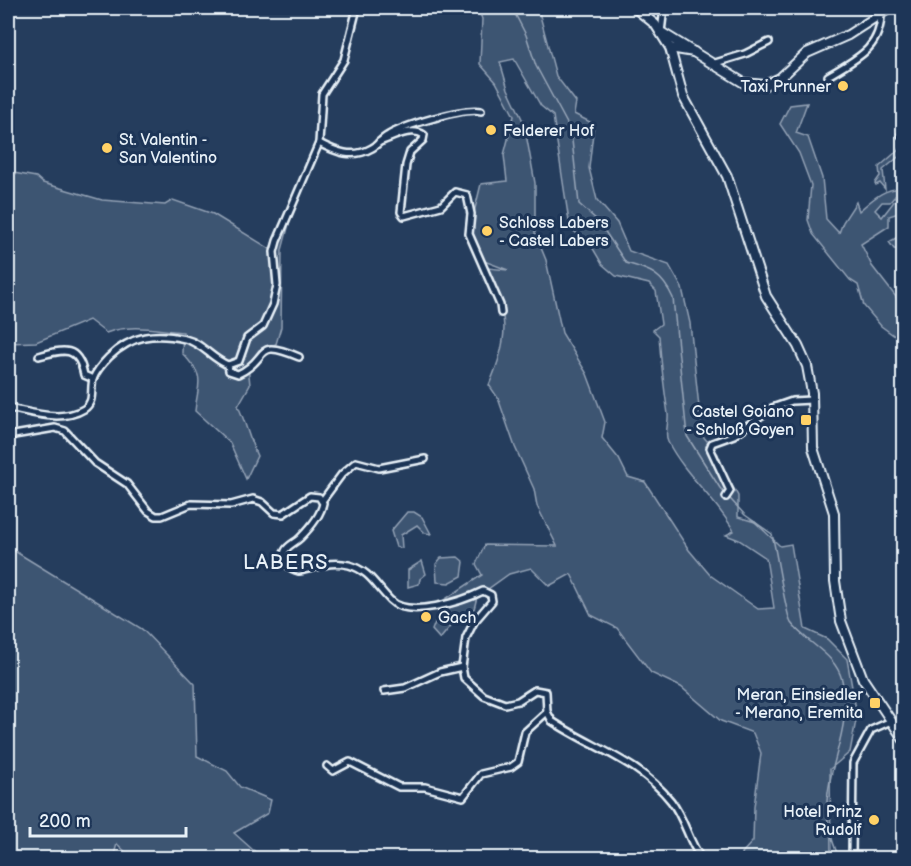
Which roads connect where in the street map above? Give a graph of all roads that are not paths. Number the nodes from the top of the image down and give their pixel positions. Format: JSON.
{"nodes":[{"id":1,"x":357,"y":8,"type":"edge"},
{"id":2,"x":635,"y":8,"type":"edge"},
{"id":3,"x":664,"y":8,"type":"edge"},
{"id":4,"x":890,"y":8,"type":"edge"},
{"id":5,"x":881,"y":13,"type":"junction"},
{"id":6,"x":661,"y":32,"type":"junction"},
{"id":7,"x":770,"y":42,"type":"dead end"},
{"id":8,"x":680,"y":43,"type":"junction"},
{"id":9,"x":670,"y":48,"type":"junction"},
{"id":10,"x":692,"y":52,"type":"junction"},
{"id":11,"x":712,"y":64,"type":"junction"},
{"id":12,"x":675,"y":66,"type":"junction"},
{"id":13,"x":828,"y":76,"type":"dead end"},
{"id":14,"x":481,"y":111,"type":"dead end"},
{"id":15,"x":379,"y":142,"type":"junction"},
{"id":16,"x":319,"y":143,"type":"junction"},
{"id":17,"x":501,"y":313,"type":"dead end"},
{"id":18,"x":39,"y":356,"type":"dead end"},
{"id":19,"x":299,"y":357,"type":"dead end"},
{"id":20,"x":228,"y":365,"type":"junction"},
{"id":21,"x":93,"y":379,"type":"junction"},
{"id":22,"x":812,"y":400,"type":"junction"},
{"id":23,"x":8,"y":407,"type":"edge"},
{"id":24,"x":8,"y":436,"type":"edge"},
{"id":25,"x":424,"y":459,"type":"dead end"},
{"id":26,"x":728,"y":496,"type":"dead end"},
{"id":27,"x":322,"y":501,"type":"junction"},
{"id":28,"x":462,"y":667,"type":"junction"},
{"id":29,"x":384,"y":691,"type":"dead end"},
{"id":30,"x":547,"y":712,"type":"junction"},
{"id":31,"x":891,"y":721,"type":"junction"},
{"id":32,"x":903,"y":740,"type":"edge"},
{"id":33,"x":327,"y":766,"type":"dead end"},
{"id":34,"x":701,"y":858,"type":"edge"},
{"id":35,"x":852,"y":858,"type":"edge"}],
"edges":[{"from":1,"to":16,"type":"street"},
{"from":2,"to":6,"type":"main road"},
{"from":3,"to":6,"type":"street"},
{"from":4,"to":5,"type":"main road"},
{"from":5,"to":11,"type":"main road"},
{"from":5,"to":13,"type":"street"},
{"from":6,"to":8,"type":"main road"},
{"from":6,"to":9,"type":"main road"},
{"from":7,"to":11,"type":"street"},
{"from":8,"to":9,"type":"main road"},
{"from":8,"to":10,"type":"main road"},
{"from":9,"to":10,"type":"main road"},
{"from":9,"to":12,"type":"main road"},
{"from":10,"to":11,"type":"main road"},
{"from":10,"to":12,"type":"main road"},
{"from":12,"to":22,"type":"main road"},
{"from":14,"to":15,"type":"street"},
{"from":15,"to":16,"type":"street"},
{"from":15,"to":17,"type":"street"},
{"from":16,"to":20,"type":"street"},
{"from":18,"to":21,"type":"street"},
{"from":19,"to":20,"type":"street"},
{"from":20,"to":21,"type":"street"},
{"from":21,"to":23,"type":"street"},
{"from":22,"to":26,"type":"street"},
{"from":22,"to":31,"type":"main road"},
{"from":24,"to":27,"type":"street"},
{"from":25,"to":27,"type":"street"},
{"from":27,"to":28,"type":"street"},
{"from":28,"to":29,"type":"street"},
{"from":28,"to":30,"type":"street"},
{"from":30,"to":33,"type":"street"},
{"from":30,"to":34,"type":"street"},
{"from":31,"to":32,"type":"main road"},
{"from":31,"to":35,"type":"street"}]}
